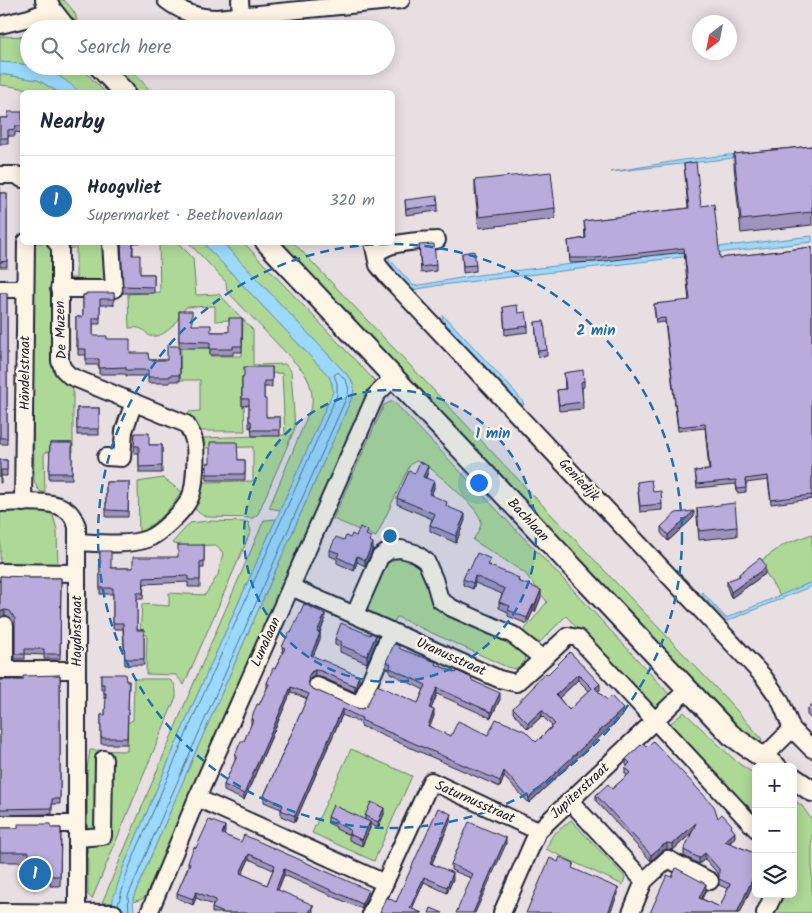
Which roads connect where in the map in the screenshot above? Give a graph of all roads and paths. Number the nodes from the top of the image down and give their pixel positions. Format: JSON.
{"nodes":[{"id":1,"x":166,"y":0,"type":"edge"},
{"id":2,"x":401,"y":0,"type":"edge"},
{"id":3,"x":49,"y":5,"type":"edge"},
{"id":4,"x":240,"y":8,"type":"edge"},
{"id":5,"x":20,"y":20,"type":"edge"},
{"id":6,"x":21,"y":20,"type":"edge"},
{"id":7,"x":60,"y":20,"type":"edge"},
{"id":8,"x":0,"y":25,"type":"edge"},
{"id":9,"x":108,"y":75,"type":"edge"},
{"id":10,"x":122,"y":90,"type":"edge"},
{"id":11,"x":0,"y":175,"type":"edge"},
{"id":12,"x":20,"y":178,"type":"edge"},
{"id":13,"x":437,"y":240,"type":"dead end"},
{"id":14,"x":26,"y":245,"type":"edge"},
{"id":15,"x":58,"y":245,"type":"edge"},
{"id":16,"x":111,"y":245,"type":"edge"},
{"id":17,"x":269,"y":245,"type":"edge"},
{"id":18,"x":374,"y":249,"type":"edge"},
{"id":19,"x":0,"y":289,"type":"edge"},
{"id":20,"x":25,"y":289,"type":"junction"},
{"id":21,"x":59,"y":289,"type":"junction"},
{"id":22,"x":394,"y":377,"type":"junction"},
{"id":23,"x":134,"y":402,"type":"junction"},
{"id":24,"x":106,"y":457,"type":"dead end"},
{"id":25,"x":24,"y":503,"type":"junction"},
{"id":26,"x":0,"y":504,"type":"edge"},
{"id":27,"x":78,"y":542,"type":"junction"},
{"id":28,"x":0,"y":572,"type":"edge"},
{"id":29,"x":77,"y":573,"type":"junction"},
{"id":30,"x":291,"y":587,"type":"junction"},
{"id":31,"x":355,"y":614,"type":"junction"},
{"id":32,"x":5,"y":625,"type":"dead end"},
{"id":33,"x":391,"y":631,"type":"junction"},
{"id":34,"x":542,"y":658,"type":"junction"},
{"id":35,"x":2,"y":670,"type":"edge"},
{"id":36,"x":77,"y":670,"type":"junction"},
{"id":37,"x":317,"y":686,"type":"dead end"},
{"id":38,"x":688,"y":689,"type":"junction"},
{"id":39,"x":654,"y":720,"type":"junction"},
{"id":40,"x":792,"y":729,"type":"junction"},
{"id":41,"x":812,"y":749,"type":"edge"},
{"id":42,"x":104,"y":759,"type":"dead end"},
{"id":43,"x":770,"y":762,"type":"edge"},
{"id":44,"x":797,"y":781,"type":"edge"},
{"id":45,"x":812,"y":791,"type":"edge"},
{"id":46,"x":197,"y":798,"type":"junction"},
{"id":47,"x":570,"y":801,"type":"junction"},
{"id":48,"x":0,"y":824,"type":"edge"},
{"id":49,"x":752,"y":825,"type":"edge"},
{"id":50,"x":77,"y":831,"type":"junction"},
{"id":51,"x":538,"y":831,"type":"junction"},
{"id":52,"x":644,"y":881,"type":"junction"},
{"id":53,"x":710,"y":881,"type":"dead end"},
{"id":54,"x":385,"y":883,"type":"junction"},
{"id":55,"x":772,"y":898,"type":"edge"},
{"id":56,"x":0,"y":912,"type":"edge"},
{"id":57,"x":77,"y":912,"type":"edge"},
{"id":58,"x":108,"y":913,"type":"edge"},
{"id":59,"x":114,"y":913,"type":"edge"},
{"id":60,"x":148,"y":913,"type":"edge"},
{"id":61,"x":371,"y":913,"type":"edge"},
{"id":62,"x":502,"y":913,"type":"edge"},
{"id":63,"x":630,"y":913,"type":"edge"},
{"id":64,"x":765,"y":913,"type":"edge"}],
"edges":[{"from":1,"to":4,"type":"street"},
{"from":2,"to":4,"type":"street"},
{"from":3,"to":6,"type":"street"},
{"from":3,"to":7,"type":"main road"},
{"from":5,"to":8,"type":"street"},
{"from":9,"to":10,"type":"main road"},
{"from":11,"to":12,"type":"street"},
{"from":13,"to":18,"type":"street","name":"Geniedijk"},
{"from":14,"to":20,"type":"street","name":"Händelstraat"},
{"from":15,"to":21,"type":"street","name":"De Muzen"},
{"from":16,"to":21,"type":"street"},
{"from":17,"to":22,"type":"main road","name":"Bachlaan"},
{"from":18,"to":40,"type":"street","name":"Geniedijk"},
{"from":19,"to":20,"type":"street"},
{"from":20,"to":25,"type":"street","name":"Händelstraat"},
{"from":21,"to":23,"type":"street","name":"De Muzen"},
{"from":22,"to":30,"type":"street","name":"Lunalaan"},
{"from":22,"to":38,"type":"main road","name":"Bachlaan"},
{"from":23,"to":24,"type":"street"},
{"from":23,"to":27,"type":"street","name":"De Muzen"},
{"from":25,"to":26,"type":"street","name":"Haydnstraat"},
{"from":25,"to":27,"type":"street","name":"Haydnstraat"},
{"from":27,"to":29,"type":"street","name":"Haydnstraat"},
{"from":28,"to":29,"type":"street"},
{"from":29,"to":36,"type":"street","name":"Haydnstraat"},
{"from":30,"to":31,"type":"street","name":"Uranusstraat"},
{"from":30,"to":46,"type":"street","name":"Lunalaan"},
{"from":31,"to":33,"type":"street","name":"Uranusstraat"},
{"from":31,"to":34,"type":"street"},
{"from":32,"to":35,"type":"street"},
{"from":33,"to":34,"type":"street","name":"Uranusstraat"},
{"from":33,"to":37,"type":"street"},
{"from":34,"to":39,"type":"street","name":"Uranusstraat"},
{"from":35,"to":36,"type":"street"},
{"from":36,"to":50,"type":"street","name":"Haydnstraat"},
{"from":38,"to":39,"type":"street","name":"Jupiterstraat"},
{"from":38,"to":43,"type":"main road","name":"Bachlaan"},
{"from":39,"to":47,"type":"street","name":"Jupiterstraat"},
{"from":39,"to":49,"type":"street"},
{"from":40,"to":41,"type":"street"},
{"from":40,"to":43,"type":"street"},
{"from":42,"to":50,"type":"street"},
{"from":44,"to":45,"type":"main road"},
{"from":46,"to":54,"type":"street"},
{"from":46,"to":60,"type":"street","name":"Lunalaan"},
{"from":47,"to":51,"type":"street","name":"Jupiterstraat"},
{"from":47,"to":52,"type":"street"},
{"from":48,"to":50,"type":"street"},
{"from":50,"to":57,"type":"street","name":"Haydnstraat"},
{"from":51,"to":54,"type":"street","name":"Saturnusstraat"},
{"from":51,"to":62,"type":"street","name":"Jupiterstraat"},
{"from":52,"to":53,"type":"street"},
{"from":52,"to":63,"type":"street"},
{"from":54,"to":61,"type":"street","name":"Saturnusstraat"},
{"from":55,"to":64,"type":"street"},
{"from":56,"to":57,"type":"street"},
{"from":57,"to":58,"type":"street"},
{"from":58,"to":59,"type":"street"}]}
